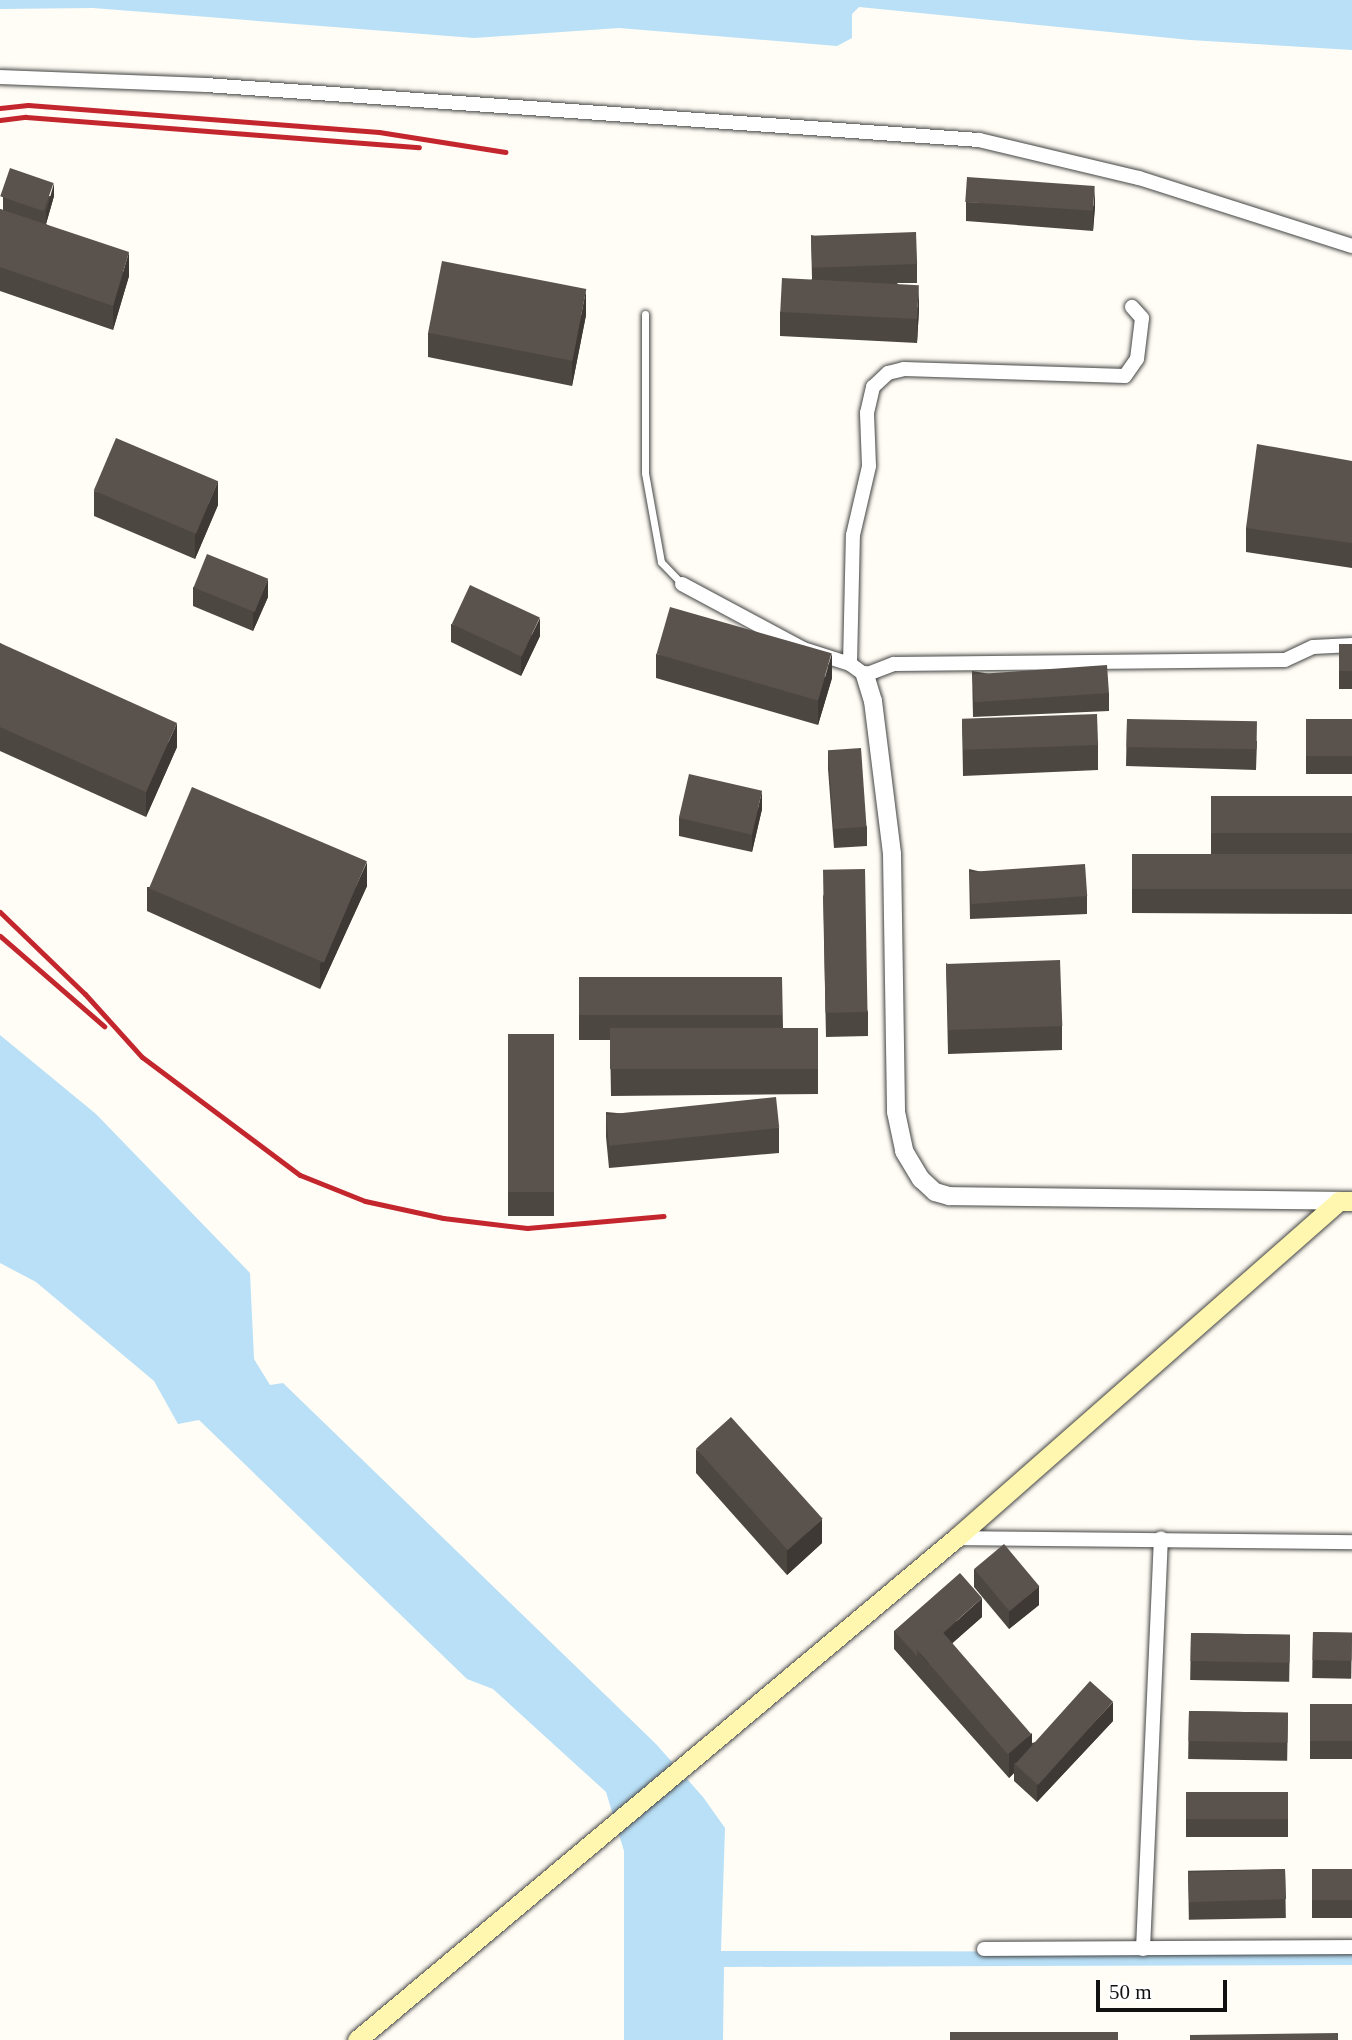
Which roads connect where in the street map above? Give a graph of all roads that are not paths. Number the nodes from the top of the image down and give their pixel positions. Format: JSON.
{"nodes":[{"id":1,"x":0,"y":78,"type":"edge"},
{"id":2,"x":1352,"y":246,"type":"edge"},
{"id":3,"x":1132,"y":307,"type":"dead end"},
{"id":4,"x":645,"y":313,"type":"dead end"},
{"id":5,"x":682,"y":584,"type":"joint"},
{"id":6,"x":1352,"y":645,"type":"edge"},
{"id":7,"x":850,"y":664,"type":"junction"},
{"id":8,"x":865,"y":675,"type":"junction"},
{"id":9,"x":1345,"y":1201,"type":"edge"},
{"id":10,"x":956,"y":1538,"type":"junction"},
{"id":11,"x":1161,"y":1538,"type":"junction"},
{"id":12,"x":1352,"y":1542,"type":"edge"},
{"id":13,"x":1352,"y":1947,"type":"edge"},
{"id":14,"x":1143,"y":1949,"type":"junction"},
{"id":15,"x":984,"y":1950,"type":"dead end"},
{"id":16,"x":357,"y":2040,"type":"edge"}],
"edges":[{"from":1,"to":2,"type":"street"},
{"from":3,"to":7,"type":"street"},
{"from":4,"to":5,"type":"lane"},
{"from":5,"to":7,"type":"street"},
{"from":6,"to":8,"type":"street"},
{"from":7,"to":8,"type":"street"},
{"from":8,"to":9,"type":"street"},
{"from":9,"to":10,"type":"main road"},
{"from":10,"to":11,"type":"street"},
{"from":10,"to":16,"type":"main road"},
{"from":11,"to":12,"type":"street"},
{"from":11,"to":14,"type":"street"},
{"from":13,"to":14,"type":"street"},
{"from":14,"to":15,"type":"street"}]}
